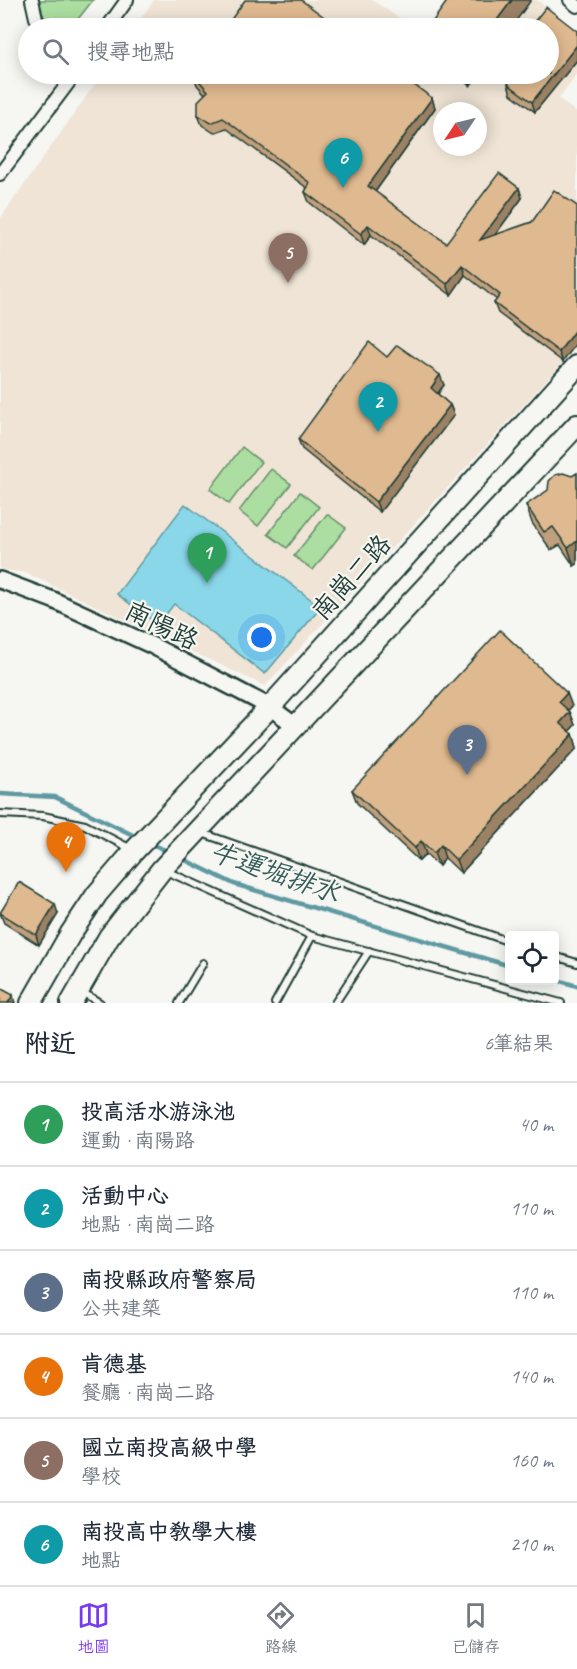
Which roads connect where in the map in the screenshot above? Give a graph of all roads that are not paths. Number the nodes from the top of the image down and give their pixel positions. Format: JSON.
{"nodes":[{"id":1,"x":32,"y":0,"type":"edge"},
{"id":2,"x":127,"y":0,"type":"edge"},
{"id":3,"x":570,"y":0,"type":"edge"},
{"id":4,"x":577,"y":6,"type":"edge"},
{"id":5,"x":36,"y":18,"type":"edge"},
{"id":6,"x":114,"y":18,"type":"edge"},
{"id":7,"x":68,"y":84,"type":"edge"},
{"id":8,"x":0,"y":174,"type":"edge"},
{"id":9,"x":577,"y":366,"type":"edge"},
{"id":10,"x":577,"y":425,"type":"edge"},
{"id":11,"x":0,"y":580,"type":"edge"},
{"id":12,"x":270,"y":707,"type":"junction"},
{"id":13,"x":297,"y":727,"type":"junction"},
{"id":14,"x":0,"y":814,"type":"edge"},
{"id":15,"x":198,"y":832,"type":"junction"},
{"id":16,"x":134,"y":851,"type":"junction"},
{"id":17,"x":162,"y":869,"type":"junction"},
{"id":18,"x":312,"y":936,"type":"junction"},
{"id":19,"x":505,"y":940,"type":"edge"},
{"id":20,"x":369,"y":951,"type":"junction"},
{"id":21,"x":559,"y":957,"type":"edge"},
{"id":22,"x":203,"y":963,"type":"dead end"},
{"id":23,"x":577,"y":963,"type":"edge"},
{"id":24,"x":75,"y":997,"type":"edge"},
{"id":25,"x":31,"y":1003,"type":"edge"},
{"id":26,"x":100,"y":1003,"type":"edge"},
{"id":27,"x":179,"y":1003,"type":"edge"},
{"id":28,"x":274,"y":1003,"type":"edge"},
{"id":29,"x":335,"y":1003,"type":"edge"},
{"id":30,"x":561,"y":1003,"type":"edge"}],
"edges":[{"from":1,"to":5,"type":"street"},
{"from":2,"to":6,"type":"street"},
{"from":3,"to":4,"type":"street"},
{"from":7,"to":8,"type":"street"},
{"from":9,"to":12,"type":"main road","name":"南崗二路"},
{"from":10,"to":13,"type":"main road"},
{"from":11,"to":12,"type":"street","name":"南陽路"},
{"from":12,"to":13,"type":"street","name":"南陽路"},
{"from":12,"to":16,"type":"main road","name":"南崗二路"},
{"from":13,"to":15,"type":"main road"},
{"from":14,"to":16,"type":"lane"},
{"from":15,"to":17,"type":"main road"},
{"from":15,"to":19,"type":"lane"},
{"from":16,"to":25,"type":"main road"},
{"from":17,"to":18,"type":"lane"},
{"from":17,"to":24,"type":"main road"},
{"from":18,"to":20,"type":"lane"},
{"from":18,"to":28,"type":"lane"},
{"from":20,"to":29,"type":"lane"},
{"from":20,"to":30,"type":"lane"},
{"from":21,"to":23,"type":"lane"},
{"from":22,"to":27,"type":"lane"},
{"from":24,"to":26,"type":"lane"}]}
